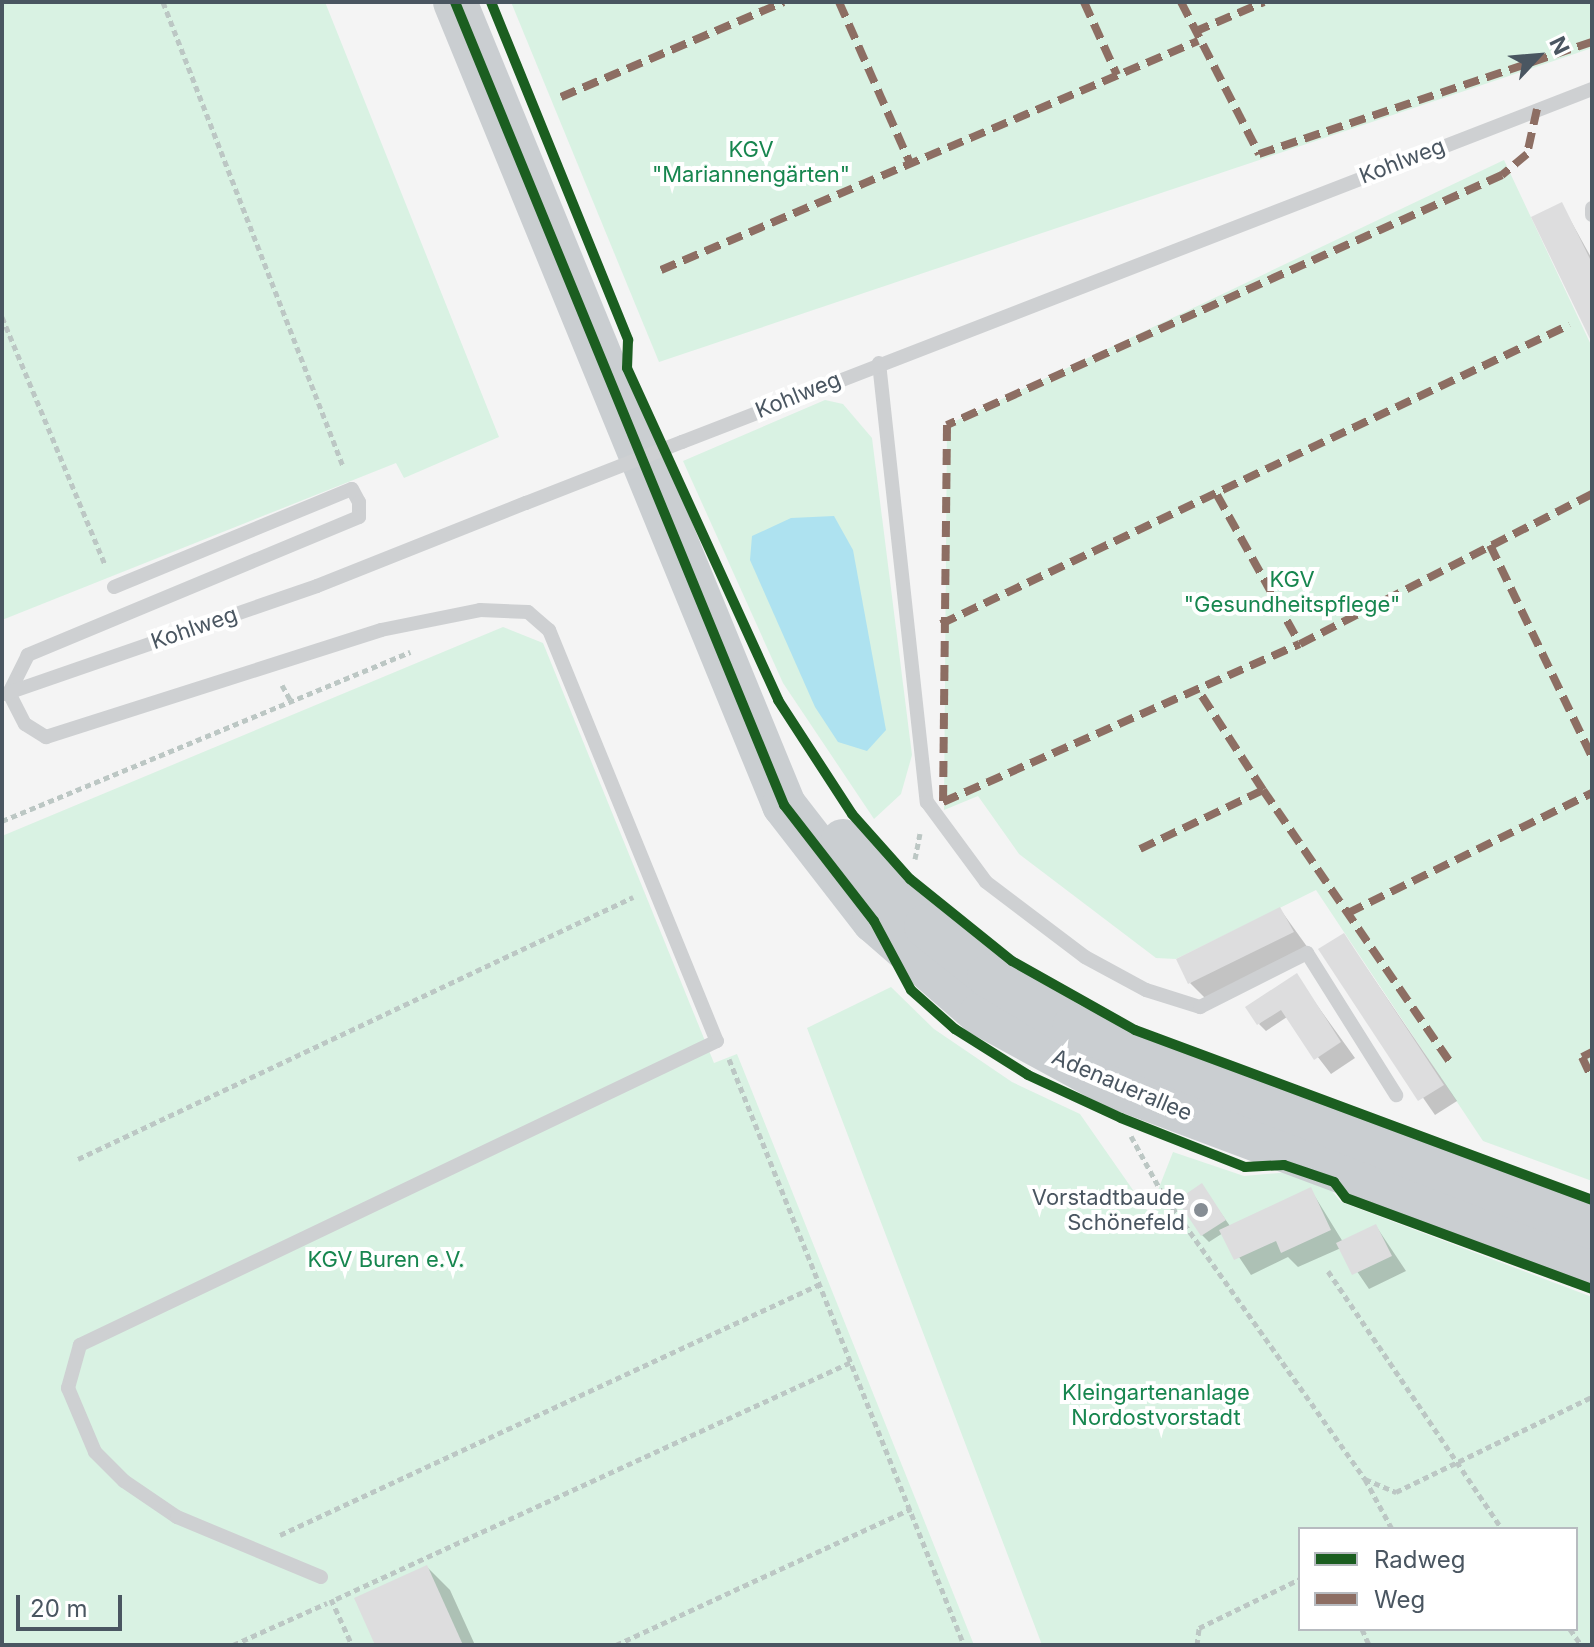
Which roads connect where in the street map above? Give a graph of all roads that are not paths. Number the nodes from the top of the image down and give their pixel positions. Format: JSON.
{"nodes":[{"id":1,"x":455,"y":2,"type":"edge"},
{"id":2,"x":1592,"y":89,"type":"edge"},
{"id":3,"x":1592,"y":208,"type":"edge"},
{"id":4,"x":1592,"y":215,"type":"edge"},
{"id":5,"x":879,"y":363,"type":"junction"},
{"id":6,"x":114,"y":587,"type":"road end"},
{"id":7,"x":6,"y":694,"type":"edge"},
{"id":8,"x":744,"y":710,"type":"junction"},
{"id":9,"x":1396,"y":1095,"type":"dead end"},
{"id":10,"x":1592,"y":1227,"type":"edge"},
{"id":11,"x":1592,"y":1265,"type":"edge"},
{"id":12,"x":321,"y":1577,"type":"road end"}],
"edges":[{"from":1,"to":8,"type":"main road","name":"Adenauerallee"},
{"from":2,"to":5,"type":"lane","name":"Kohlweg"},
{"from":3,"to":4,"type":"lane"},
{"from":5,"to":7,"type":"lane","name":"Kohlweg","bridge":true},
{"from":5,"to":9,"type":"lane"},
{"from":6,"to":7,"type":"lane"},
{"from":7,"to":12,"type":"lane"},
{"from":8,"to":10,"type":"main road","name":"Adenauerallee"},
{"from":8,"to":11,"type":"main road","name":"Adenauerallee"}]}
